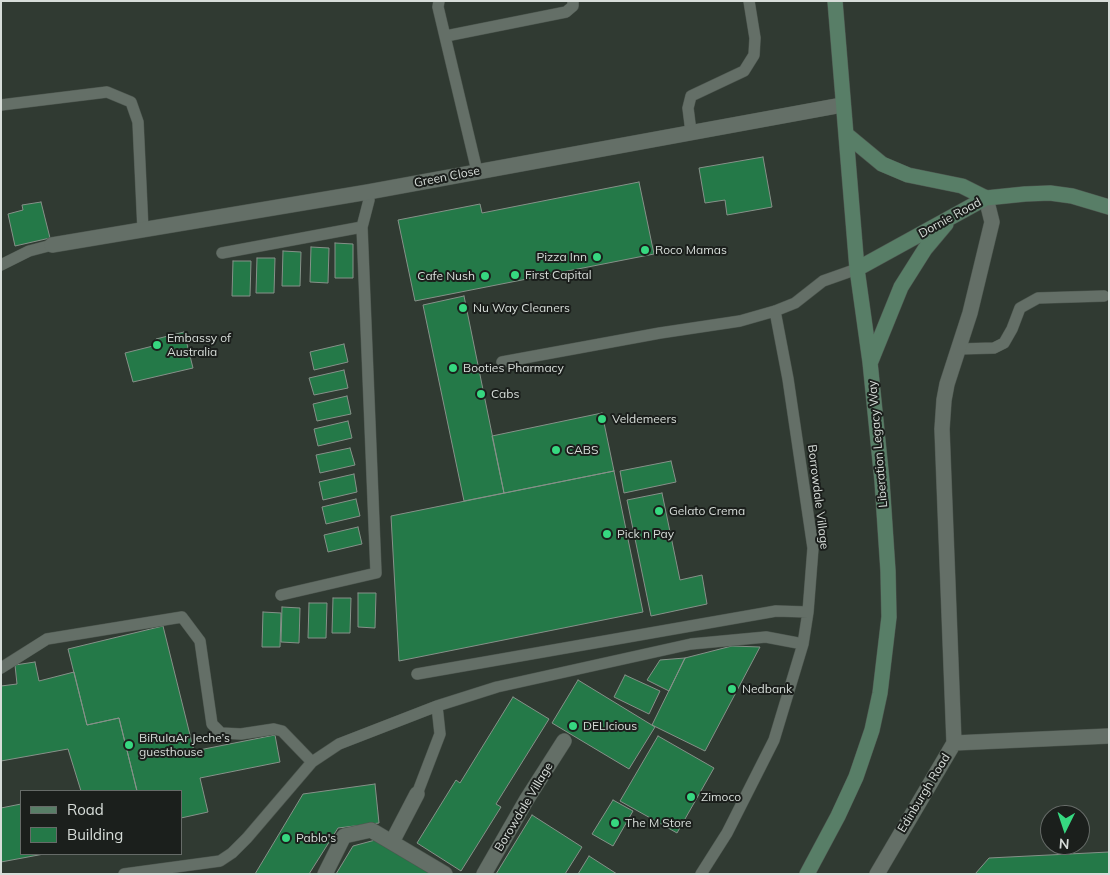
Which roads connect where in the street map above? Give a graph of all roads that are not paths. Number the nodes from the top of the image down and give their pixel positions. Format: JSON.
{"nodes":[{"id":1,"x":439,"y":1,"type":"edge"},
{"id":2,"x":573,"y":1,"type":"edge"},
{"id":3,"x":749,"y":1,"type":"edge"},
{"id":4,"x":835,"y":1,"type":"edge"},
{"id":5,"x":446,"y":36,"type":"junction"},
{"id":6,"x":1,"y":105,"type":"edge"},
{"id":7,"x":842,"y":105,"type":"junction"},
{"id":8,"x":691,"y":132,"type":"junction"},
{"id":9,"x":847,"y":135,"type":"junction"},
{"id":10,"x":477,"y":171,"type":"junction"},
{"id":11,"x":368,"y":192,"type":"junction"},
{"id":12,"x":986,"y":198,"type":"junction"},
{"id":13,"x":1109,"y":207,"type":"edge"},
{"id":14,"x":951,"y":217,"type":"junction"},
{"id":15,"x":362,"y":227,"type":"junction"},
{"id":16,"x":143,"y":230,"type":"junction"},
{"id":17,"x":52,"y":245,"type":"joint"},
{"id":18,"x":222,"y":253,"type":"dead end"},
{"id":19,"x":1,"y":265,"type":"edge"},
{"id":20,"x":857,"y":269,"type":"junction"},
{"id":21,"x":1104,"y":296,"type":"dead end"},
{"id":22,"x":775,"y":311,"type":"junction"},
{"id":23,"x":958,"y":349,"type":"junction"},
{"id":24,"x":502,"y":362,"type":"dead end"},
{"id":25,"x":870,"y":362,"type":"junction"},
{"id":26,"x":280,"y":595,"type":"dead end"},
{"id":27,"x":808,"y":612,"type":"junction"},
{"id":28,"x":803,"y":644,"type":"junction"},
{"id":29,"x":1,"y":668,"type":"edge"},
{"id":30,"x":417,"y":674,"type":"dead end"},
{"id":31,"x":437,"y":706,"type":"junction"},
{"id":32,"x":1109,"y":736,"type":"edge"},
{"id":33,"x":564,"y":741,"type":"dead end"},
{"id":34,"x":954,"y":743,"type":"junction"},
{"id":35,"x":312,"y":762,"type":"junction"},
{"id":36,"x":417,"y":794,"type":"joint"},
{"id":37,"x":392,"y":842,"type":"junction"},
{"id":38,"x":124,"y":874,"type":"edge"},
{"id":39,"x":325,"y":874,"type":"edge"},
{"id":40,"x":445,"y":874,"type":"edge"},
{"id":41,"x":484,"y":874,"type":"edge"},
{"id":42,"x":701,"y":874,"type":"edge"},
{"id":43,"x":807,"y":874,"type":"edge"},
{"id":44,"x":877,"y":874,"type":"edge"}],
"edges":[{"from":1,"to":5,"type":"lane"},
{"from":2,"to":5,"type":"lane"},
{"from":3,"to":8,"type":"lane"},
{"from":4,"to":7,"type":"main road","name":"Liberation Legacy Way"},
{"from":5,"to":10,"type":"lane"},
{"from":6,"to":16,"type":"lane"},
{"from":7,"to":8,"type":"street","name":"Green Close"},
{"from":7,"to":9,"type":"main road","name":"Liberation Legacy Way"},
{"from":8,"to":10,"type":"street","name":"Green Close"},
{"from":9,"to":12,"type":"main road"},
{"from":9,"to":20,"type":"main road","name":"Liberation Legacy Way"},
{"from":10,"to":11,"type":"street","name":"Green Close"},
{"from":11,"to":15,"type":"lane"},
{"from":11,"to":16,"type":"street","name":"Green Close"},
{"from":12,"to":13,"type":"main road","name":"Dornie Road"},
{"from":12,"to":14,"type":"main road","name":"Dornie Road"},
{"from":12,"to":23,"type":"street"},
{"from":14,"to":20,"type":"main road","name":"Dornie Road"},
{"from":14,"to":25,"type":"main road"},
{"from":15,"to":18,"type":"lane"},
{"from":15,"to":26,"type":"lane"},
{"from":16,"to":17,"type":"street","name":"Green Close"},
{"from":17,"to":19,"type":"lane"},
{"from":20,"to":22,"type":"lane"},
{"from":20,"to":25,"type":"main road","name":"Liberation Legacy Way"},
{"from":21,"to":23,"type":"lane"},
{"from":22,"to":24,"type":"lane"},
{"from":22,"to":27,"type":"lane","name":"Borrowdale Village"},
{"from":23,"to":34,"type":"street"},
{"from":25,"to":43,"type":"main road","name":"Liberation Legacy Way"},
{"from":27,"to":28,"type":"lane","name":"Borrowdale Village"},
{"from":27,"to":30,"type":"lane"},
{"from":28,"to":31,"type":"lane"},
{"from":28,"to":42,"type":"lane","name":"Borrowdale Village"},
{"from":29,"to":35,"type":"lane"},
{"from":31,"to":35,"type":"lane"},
{"from":31,"to":36,"type":"lane"},
{"from":32,"to":34,"type":"street","name":"Edinburgh Road"},
{"from":33,"to":41,"type":"street","name":"Borowdale Village"},
{"from":34,"to":44,"type":"street","name":"Edinburgh Road"},
{"from":35,"to":38,"type":"lane"},
{"from":36,"to":37,"type":"street"},
{"from":37,"to":39,"type":"street"},
{"from":37,"to":40,"type":"street"}]}
